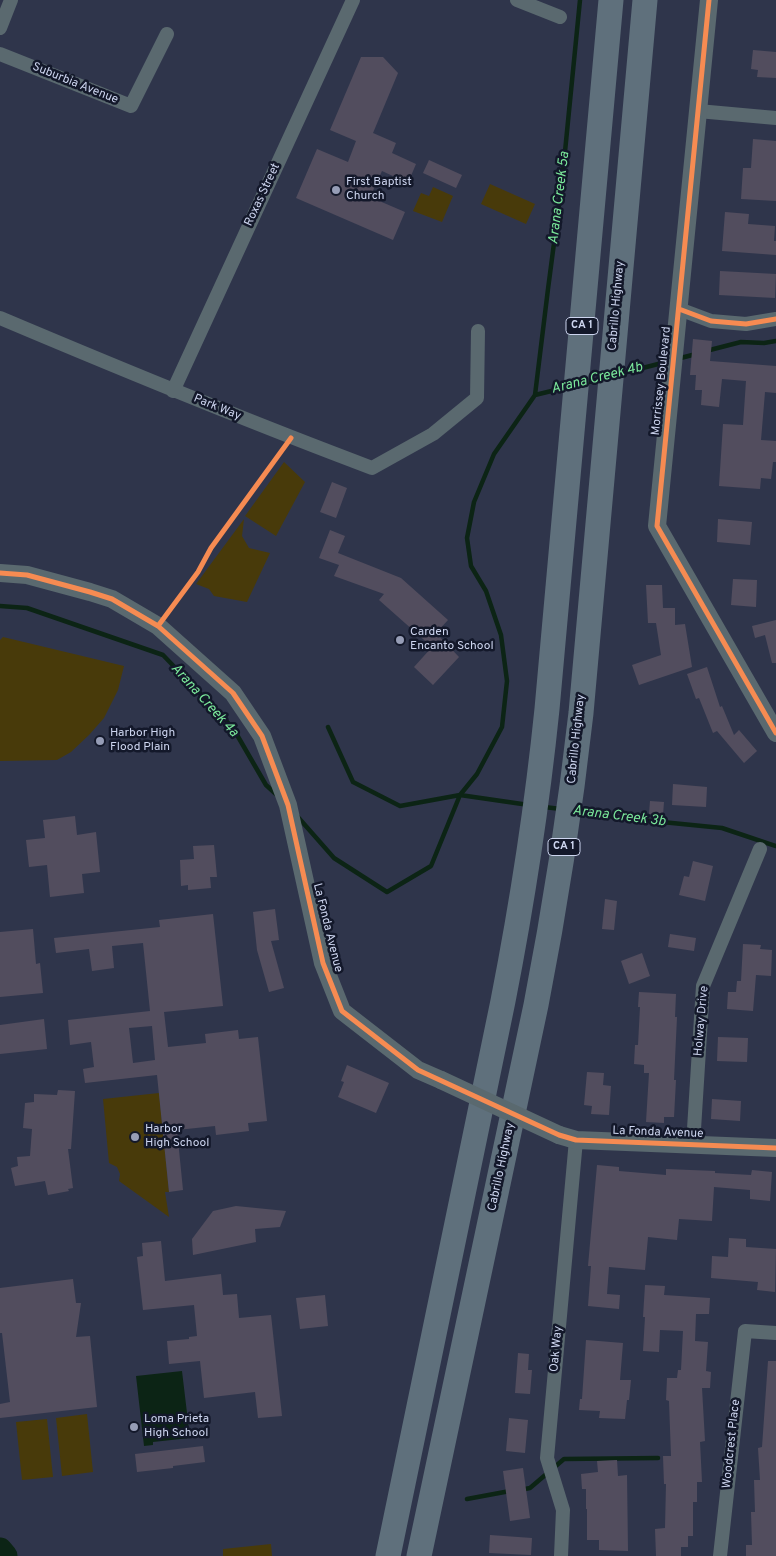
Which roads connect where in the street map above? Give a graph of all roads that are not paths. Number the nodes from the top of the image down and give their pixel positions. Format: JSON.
{"nodes":[{"id":1,"x":11,"y":0,"type":"edge"},
{"id":2,"x":354,"y":0,"type":"edge"},
{"id":3,"x":517,"y":0,"type":"edge"},
{"id":4,"x":611,"y":0,"type":"edge"},
{"id":5,"x":645,"y":0,"type":"edge"},
{"id":6,"x":652,"y":0,"type":"edge"},
{"id":7,"x":709,"y":0,"type":"edge"},
{"id":8,"x":560,"y":17,"type":"dead end"},
{"id":9,"x":0,"y":28,"type":"edge"},
{"id":10,"x":167,"y":34,"type":"dead end"},
{"id":11,"x":0,"y":54,"type":"edge"},
{"id":12,"x":698,"y":111,"type":"junction"},
{"id":13,"x":776,"y":118,"type":"edge"},
{"id":14,"x":634,"y":126,"type":"junction"},
{"id":15,"x":679,"y":309,"type":"junction"},
{"id":16,"x":0,"y":318,"type":"edge"},
{"id":17,"x":776,"y":319,"type":"edge"},
{"id":18,"x":478,"y":331,"type":"dead end"},
{"id":19,"x":173,"y":391,"type":"junction"},
{"id":20,"x":0,"y":573,"type":"edge"},
{"id":21,"x":776,"y":733,"type":"edge"},
{"id":22,"x":760,"y":849,"type":"dead end"},
{"id":23,"x":576,"y":1140,"type":"junction"},
{"id":24,"x":693,"y":1144,"type":"junction"},
{"id":25,"x":776,"y":1148,"type":"edge"},
{"id":26,"x":776,"y":1333,"type":"edge"},
{"id":27,"x":388,"y":1556,"type":"edge"},
{"id":28,"x":419,"y":1556,"type":"edge"},
{"id":29,"x":561,"y":1556,"type":"edge"},
{"id":30,"x":720,"y":1556,"type":"edge"}],
"edges":[{"from":1,"to":9,"type":"street"},
{"from":2,"to":19,"type":"street","name":"Roxas Street"},
{"from":3,"to":8,"type":"street"},
{"from":4,"to":27,"type":"highway","number":"CA 1"},
{"from":5,"to":14,"type":"highway","name":"Cabrillo Highway","number":"CA 1"},
{"from":6,"to":14,"type":"highway"},
{"from":7,"to":12,"type":"street","name":"Morrissey Boulevard"},
{"from":10,"to":11,"type":"street","name":"Suburbia Avenue"},
{"from":12,"to":13,"type":"street"},
{"from":12,"to":15,"type":"street","name":"Morrissey Boulevard"},
{"from":14,"to":28,"type":"highway","name":"Cabrillo Highway","number":"CA 1"},
{"from":15,"to":17,"type":"street"},
{"from":15,"to":21,"type":"street","name":"Morrissey Boulevard"},
{"from":16,"to":19,"type":"street","name":"Park Way"},
{"from":18,"to":19,"type":"street","name":"Park Way"},
{"from":20,"to":23,"type":"street","name":"La Fonda Avenue","bridge":true},
{"from":22,"to":24,"type":"street","name":"Holway Drive"},
{"from":23,"to":24,"type":"street","name":"La Fonda Avenue"},
{"from":23,"to":29,"type":"street","name":"Oak Way"},
{"from":24,"to":25,"type":"street","name":"La Fonda Avenue"},
{"from":26,"to":30,"type":"street","name":"Woodcrest Place"}]}
